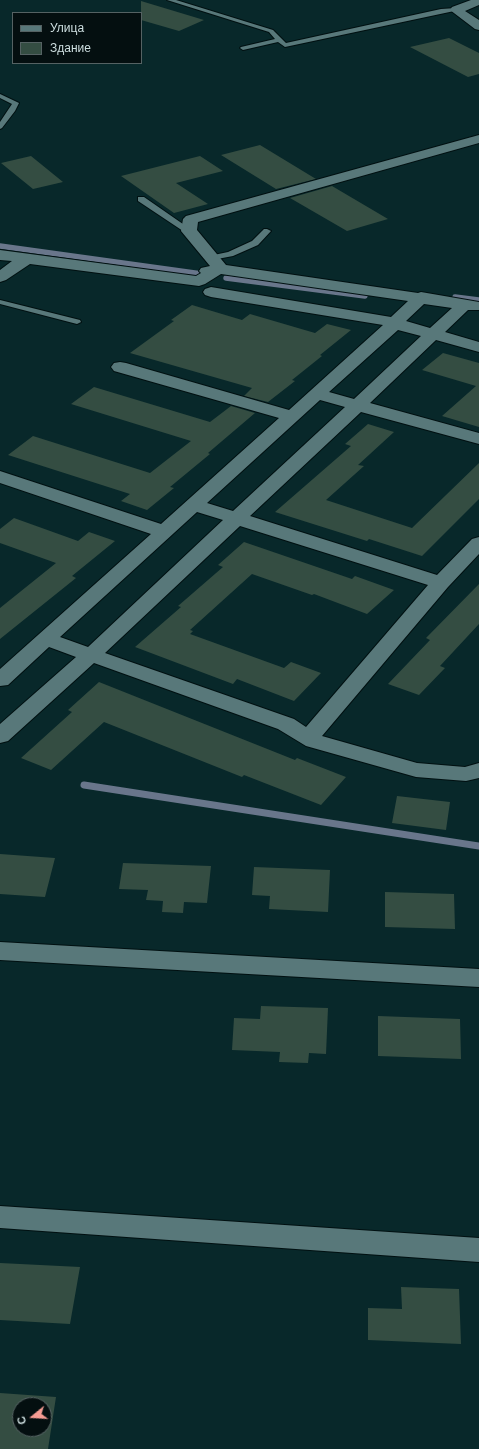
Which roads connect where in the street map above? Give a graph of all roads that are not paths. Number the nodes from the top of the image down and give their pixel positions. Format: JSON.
{"nodes":[{"id":1,"x":170,"y":0,"type":"edge"},
{"id":2,"x":479,"y":1,"type":"edge"},
{"id":3,"x":456,"y":10,"type":"junction"},
{"id":4,"x":479,"y":26,"type":"edge"},
{"id":5,"x":280,"y":40,"type":"junction"},
{"id":6,"x":243,"y":48,"type":"dead end"},
{"id":7,"x":0,"y":96,"type":"edge"},
{"id":8,"x":0,"y":127,"type":"edge"},
{"id":9,"x":479,"y":139,"type":"edge"},
{"id":10,"x":141,"y":199,"type":"dead end"},
{"id":11,"x":189,"y":231,"type":"junction"},
{"id":12,"x":268,"y":231,"type":"dead end"},
{"id":13,"x":0,"y":241,"type":"edge"},
{"id":14,"x":0,"y":255,"type":"edge"},
{"id":15,"x":26,"y":259,"type":"junction"},
{"id":16,"x":213,"y":266,"type":"junction"},
{"id":17,"x":0,"y":277,"type":"edge"},
{"id":18,"x":211,"y":292,"type":"dead end"},
{"id":19,"x":421,"y":297,"type":"junction"},
{"id":20,"x":0,"y":302,"type":"edge"},
{"id":21,"x":472,"y":306,"type":"edge"},
{"id":22,"x":77,"y":322,"type":"dead end"},
{"id":23,"x":394,"y":324,"type":"junction"},
{"id":24,"x":431,"y":335,"type":"junction"},
{"id":25,"x":479,"y":347,"type":"edge"},
{"id":26,"x":120,"y":367,"type":"dead end"},
{"id":27,"x":317,"y":394,"type":"junction"},
{"id":28,"x":357,"y":405,"type":"junction"},
{"id":29,"x":292,"y":416,"type":"junction"},
{"id":30,"x":479,"y":440,"type":"edge"},
{"id":31,"x":0,"y":477,"type":"edge"},
{"id":32,"x":195,"y":504,"type":"junction"},
{"id":33,"x":236,"y":518,"type":"junction"},
{"id":34,"x":165,"y":532,"type":"junction"},
{"id":35,"x":479,"y":543,"type":"edge"},
{"id":36,"x":441,"y":583,"type":"junction"},
{"id":37,"x":46,"y":638,"type":"junction"},
{"id":38,"x":91,"y":655,"type":"junction"},
{"id":39,"x":4,"y":672,"type":"edge"},
{"id":40,"x":0,"y":736,"type":"edge"},
{"id":41,"x":309,"y":737,"type":"junction"},
{"id":42,"x":479,"y":770,"type":"edge"},
{"id":43,"x":0,"y":951,"type":"edge"},
{"id":44,"x":479,"y":978,"type":"edge"},
{"id":45,"x":0,"y":1217,"type":"edge"},
{"id":46,"x":479,"y":1250,"type":"edge"}],
"edges":[{"from":1,"to":5,"type":"lane"},
{"from":2,"to":3,"type":"street"},
{"from":3,"to":4,"type":"street"},
{"from":3,"to":5,"type":"lane"},
{"from":5,"to":6,"type":"lane"},
{"from":7,"to":8,"type":"lane"},
{"from":9,"to":11,"type":"street"},
{"from":10,"to":11,"type":"lane"},
{"from":11,"to":16,"type":"street"},
{"from":12,"to":16,"type":"lane"},
{"from":13,"to":16,"type":"street"},
{"from":14,"to":15,"type":"street"},
{"from":15,"to":16,"type":"street"},
{"from":15,"to":17,"type":"street"},
{"from":16,"to":19,"type":"street"},
{"from":18,"to":23,"type":"street"},
{"from":19,"to":21,"type":"street"},
{"from":19,"to":23,"type":"street"},
{"from":20,"to":22,"type":"lane"},
{"from":21,"to":24,"type":"street"},
{"from":23,"to":24,"type":"street"},
{"from":23,"to":27,"type":"street"},
{"from":24,"to":25,"type":"street"},
{"from":24,"to":28,"type":"street"},
{"from":26,"to":29,"type":"street"},
{"from":27,"to":28,"type":"street"},
{"from":27,"to":29,"type":"street"},
{"from":28,"to":30,"type":"street"},
{"from":28,"to":33,"type":"street"},
{"from":29,"to":32,"type":"street"},
{"from":31,"to":34,"type":"street"},
{"from":32,"to":33,"type":"street"},
{"from":32,"to":34,"type":"street"},
{"from":33,"to":36,"type":"street"},
{"from":33,"to":38,"type":"street"},
{"from":34,"to":37,"type":"street"},
{"from":35,"to":36,"type":"street"},
{"from":36,"to":41,"type":"street"},
{"from":37,"to":38,"type":"street"},
{"from":37,"to":39,"type":"street"},
{"from":38,"to":40,"type":"street"},
{"from":38,"to":41,"type":"street"},
{"from":41,"to":42,"type":"street"},
{"from":43,"to":44,"type":"street"},
{"from":45,"to":46,"type":"street"}]}
